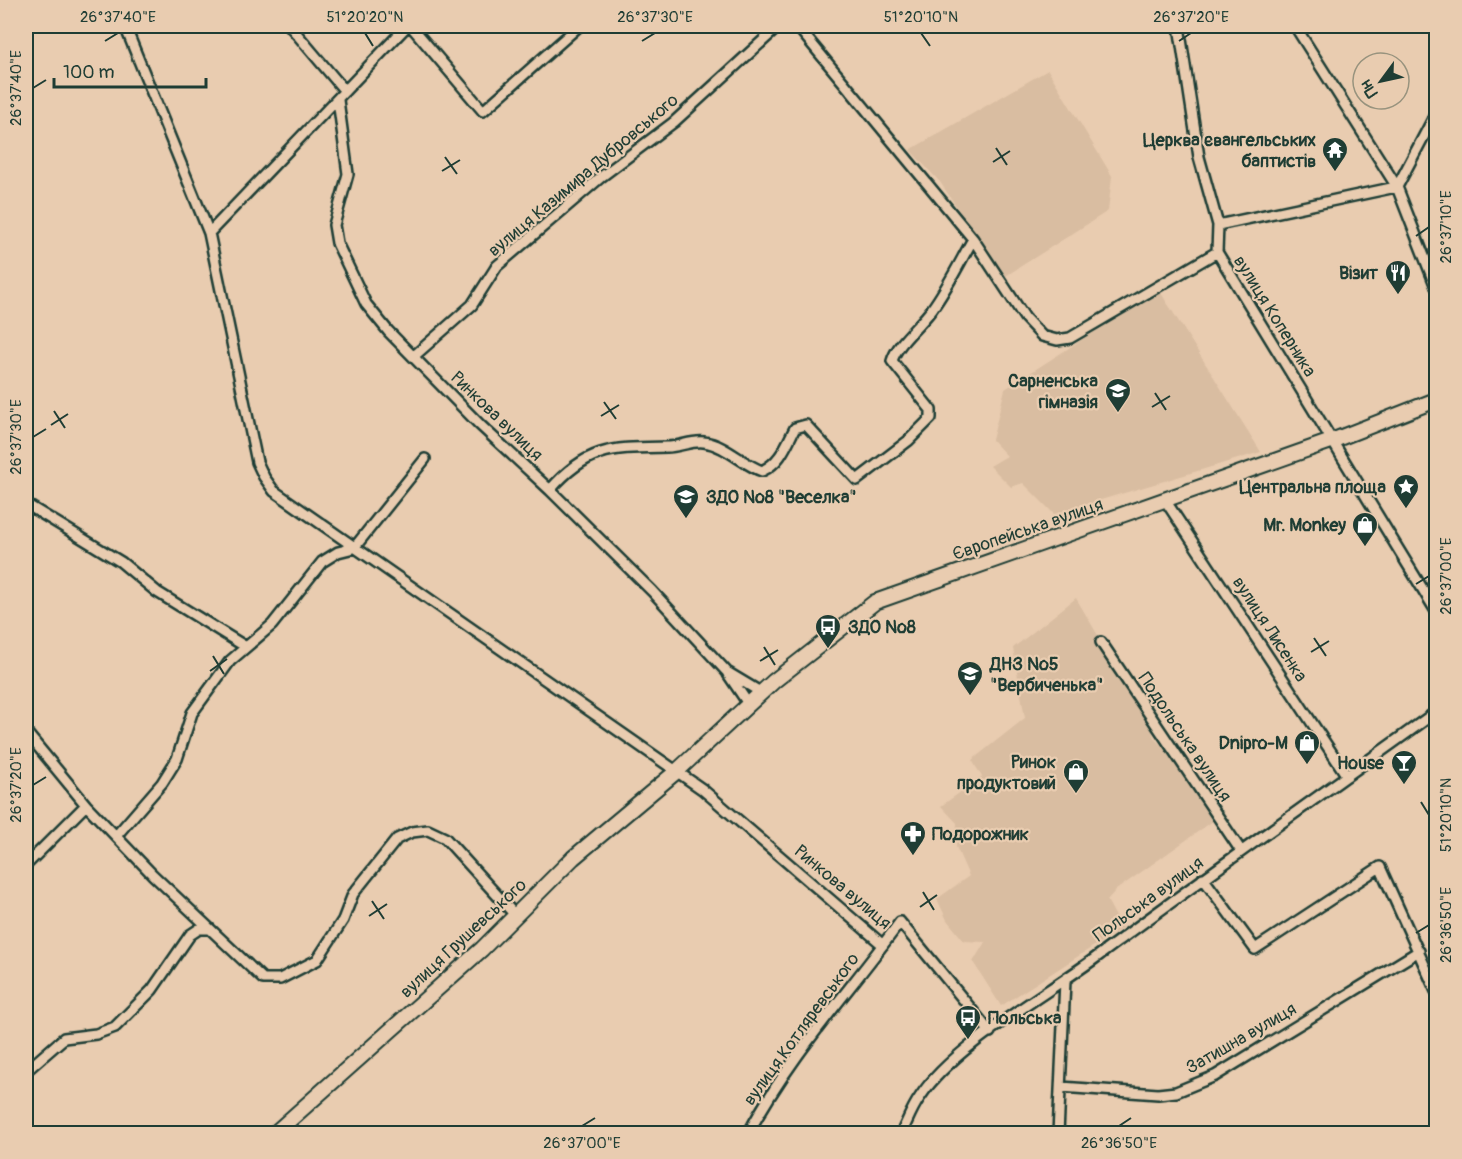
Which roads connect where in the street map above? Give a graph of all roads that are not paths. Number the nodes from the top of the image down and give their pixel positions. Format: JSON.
{"nodes":[{"id":1,"x":125,"y":26,"type":"edge"},
{"id":2,"x":290,"y":26,"type":"edge"},
{"id":3,"x":409,"y":26,"type":"edge"},
{"id":4,"x":579,"y":26,"type":"edge"},
{"id":5,"x":779,"y":26,"type":"edge"},
{"id":6,"x":797,"y":26,"type":"edge"},
{"id":7,"x":1179,"y":26,"type":"edge"},
{"id":8,"x":1294,"y":26,"type":"edge"},
{"id":9,"x":345,"y":91,"type":"junction"},
{"id":10,"x":338,"y":100,"type":"junction"},
{"id":11,"x":1437,"y":113,"type":"edge"},
{"id":12,"x":1396,"y":187,"type":"junction"},
{"id":13,"x":1218,"y":225,"type":"junction"},
{"id":14,"x":208,"y":233,"type":"junction"},
{"id":15,"x":973,"y":239,"type":"junction"},
{"id":16,"x":1217,"y":252,"type":"junction"},
{"id":17,"x":1437,"y":287,"type":"edge"},
{"id":18,"x":414,"y":356,"type":"junction"},
{"id":19,"x":1437,"y":400,"type":"edge"},
{"id":20,"x":1334,"y":441,"type":"junction"},
{"id":21,"x":425,"y":459,"type":"dead end"},
{"id":22,"x":550,"y":490,"type":"junction"},
{"id":23,"x":1165,"y":500,"type":"junction"},
{"id":24,"x":26,"y":504,"type":"edge"},
{"id":25,"x":354,"y":548,"type":"junction"},
{"id":26,"x":1437,"y":611,"type":"edge"},
{"id":27,"x":1101,"y":642,"type":"dead end"},
{"id":28,"x":246,"y":647,"type":"junction"},
{"id":29,"x":727,"y":672,"type":"junction"},
{"id":30,"x":762,"y":693,"type":"junction"},
{"id":31,"x":749,"y":705,"type":"junction"},
{"id":32,"x":1437,"y":712,"type":"edge"},
{"id":33,"x":26,"y":732,"type":"edge"},
{"id":34,"x":677,"y":771,"type":"junction"},
{"id":35,"x":1347,"y":776,"type":"junction"},
{"id":36,"x":86,"y":805,"type":"junction"},
{"id":37,"x":116,"y":836,"type":"junction"},
{"id":38,"x":1241,"y":851,"type":"junction"},
{"id":39,"x":26,"y":866,"type":"edge"},
{"id":40,"x":1203,"y":878,"type":"junction"},
{"id":41,"x":515,"y":915,"type":"junction"},
{"id":42,"x":208,"y":929,"type":"junction"},
{"id":43,"x":883,"y":945,"type":"junction"},
{"id":44,"x":1419,"y":951,"type":"junction"},
{"id":45,"x":1065,"y":981,"type":"junction"},
{"id":46,"x":1437,"y":991,"type":"edge"},
{"id":47,"x":990,"y":1032,"type":"junction"},
{"id":48,"x":26,"y":1071,"type":"edge"},
{"id":49,"x":1061,"y":1087,"type":"junction"},
{"id":50,"x":274,"y":1134,"type":"edge"},
{"id":51,"x":748,"y":1134,"type":"edge"},
{"id":52,"x":901,"y":1134,"type":"edge"},
{"id":53,"x":1058,"y":1134,"type":"edge"}],
"edges":[{"from":1,"to":14,"type":"street","name":"Ринкова вулиця"},
{"from":2,"to":9,"type":"street"},
{"from":3,"to":4,"type":"street"},
{"from":3,"to":9,"type":"street"},
{"from":5,"to":18,"type":"street","name":"вулиця Казимира Дубровського"},
{"from":6,"to":15,"type":"street"},
{"from":7,"to":13,"type":"street","name":"вулиця Коперника"},
{"from":8,"to":12,"type":"street"},
{"from":9,"to":10,"type":"street"},
{"from":10,"to":14,"type":"street"},
{"from":10,"to":18,"type":"street","name":"Ринкова вулиця"},
{"from":11,"to":12,"type":"street"},
{"from":12,"to":13,"type":"street"},
{"from":12,"to":17,"type":"street"},
{"from":13,"to":16,"type":"street","name":"вулиця Коперника"},
{"from":14,"to":25,"type":"street","name":"Ринкова вулиця"},
{"from":15,"to":16,"type":"street"},
{"from":15,"to":22,"type":"street"},
{"from":16,"to":20,"type":"street","name":"вулиця Коперника"},
{"from":18,"to":22,"type":"street","name":"Ринкова вулиця"},
{"from":19,"to":20,"type":"main road","name":"Європейська вулиця"},
{"from":20,"to":23,"type":"main road","name":"Європейська вулиця"},
{"from":20,"to":26,"type":"street","name":"вулиця Коперника"},
{"from":21,"to":25,"type":"street"},
{"from":22,"to":29,"type":"street","name":"Ринкова вулиця"},
{"from":23,"to":30,"type":"main road","name":"Європейська вулиця"},
{"from":23,"to":35,"type":"street","name":"вулиця Лисенка"},
{"from":24,"to":28,"type":"street"},
{"from":25,"to":28,"type":"street"},
{"from":25,"to":34,"type":"street","name":"Ринкова вулиця"},
{"from":27,"to":38,"type":"street","name":"Подольська вулиця"},
{"from":28,"to":37,"type":"street"},
{"from":29,"to":30,"type":"street","name":"Ринкова вулиця"},
{"from":29,"to":31,"type":"street"},
{"from":30,"to":31,"type":"main road","name":"Європейська вулиця"},
{"from":31,"to":34,"type":"main road","name":"Європейська вулиця"},
{"from":32,"to":35,"type":"street","name":"Польська вулиця"},
{"from":33,"to":36,"type":"street"},
{"from":34,"to":41,"type":"main road","name":"вулиця Грушевського"},
{"from":34,"to":43,"type":"street","name":"Ринкова вулиця"},
{"from":35,"to":38,"type":"street","name":"Польська вулиця"},
{"from":36,"to":37,"type":"street"},
{"from":36,"to":39,"type":"street"},
{"from":37,"to":42,"type":"street"},
{"from":38,"to":40,"type":"street","name":"Польська вулиця"},
{"from":40,"to":44,"type":"street"},
{"from":40,"to":45,"type":"street","name":"Польська вулиця"},
{"from":41,"to":42,"type":"street"},
{"from":41,"to":50,"type":"main road","name":"вулиця Грушевського"},
{"from":42,"to":48,"type":"street"},
{"from":43,"to":47,"type":"street","name":"Ринкова вулиця"},
{"from":43,"to":51,"type":"street","name":"вулиця Котляревського"},
{"from":44,"to":46,"type":"street"},
{"from":44,"to":49,"type":"street","name":"Затишна вулиця"},
{"from":45,"to":47,"type":"street","name":"Польська вулиця"},
{"from":45,"to":49,"type":"street"},
{"from":47,"to":52,"type":"street","name":"Польська вулиця"},
{"from":49,"to":53,"type":"street"}]}
